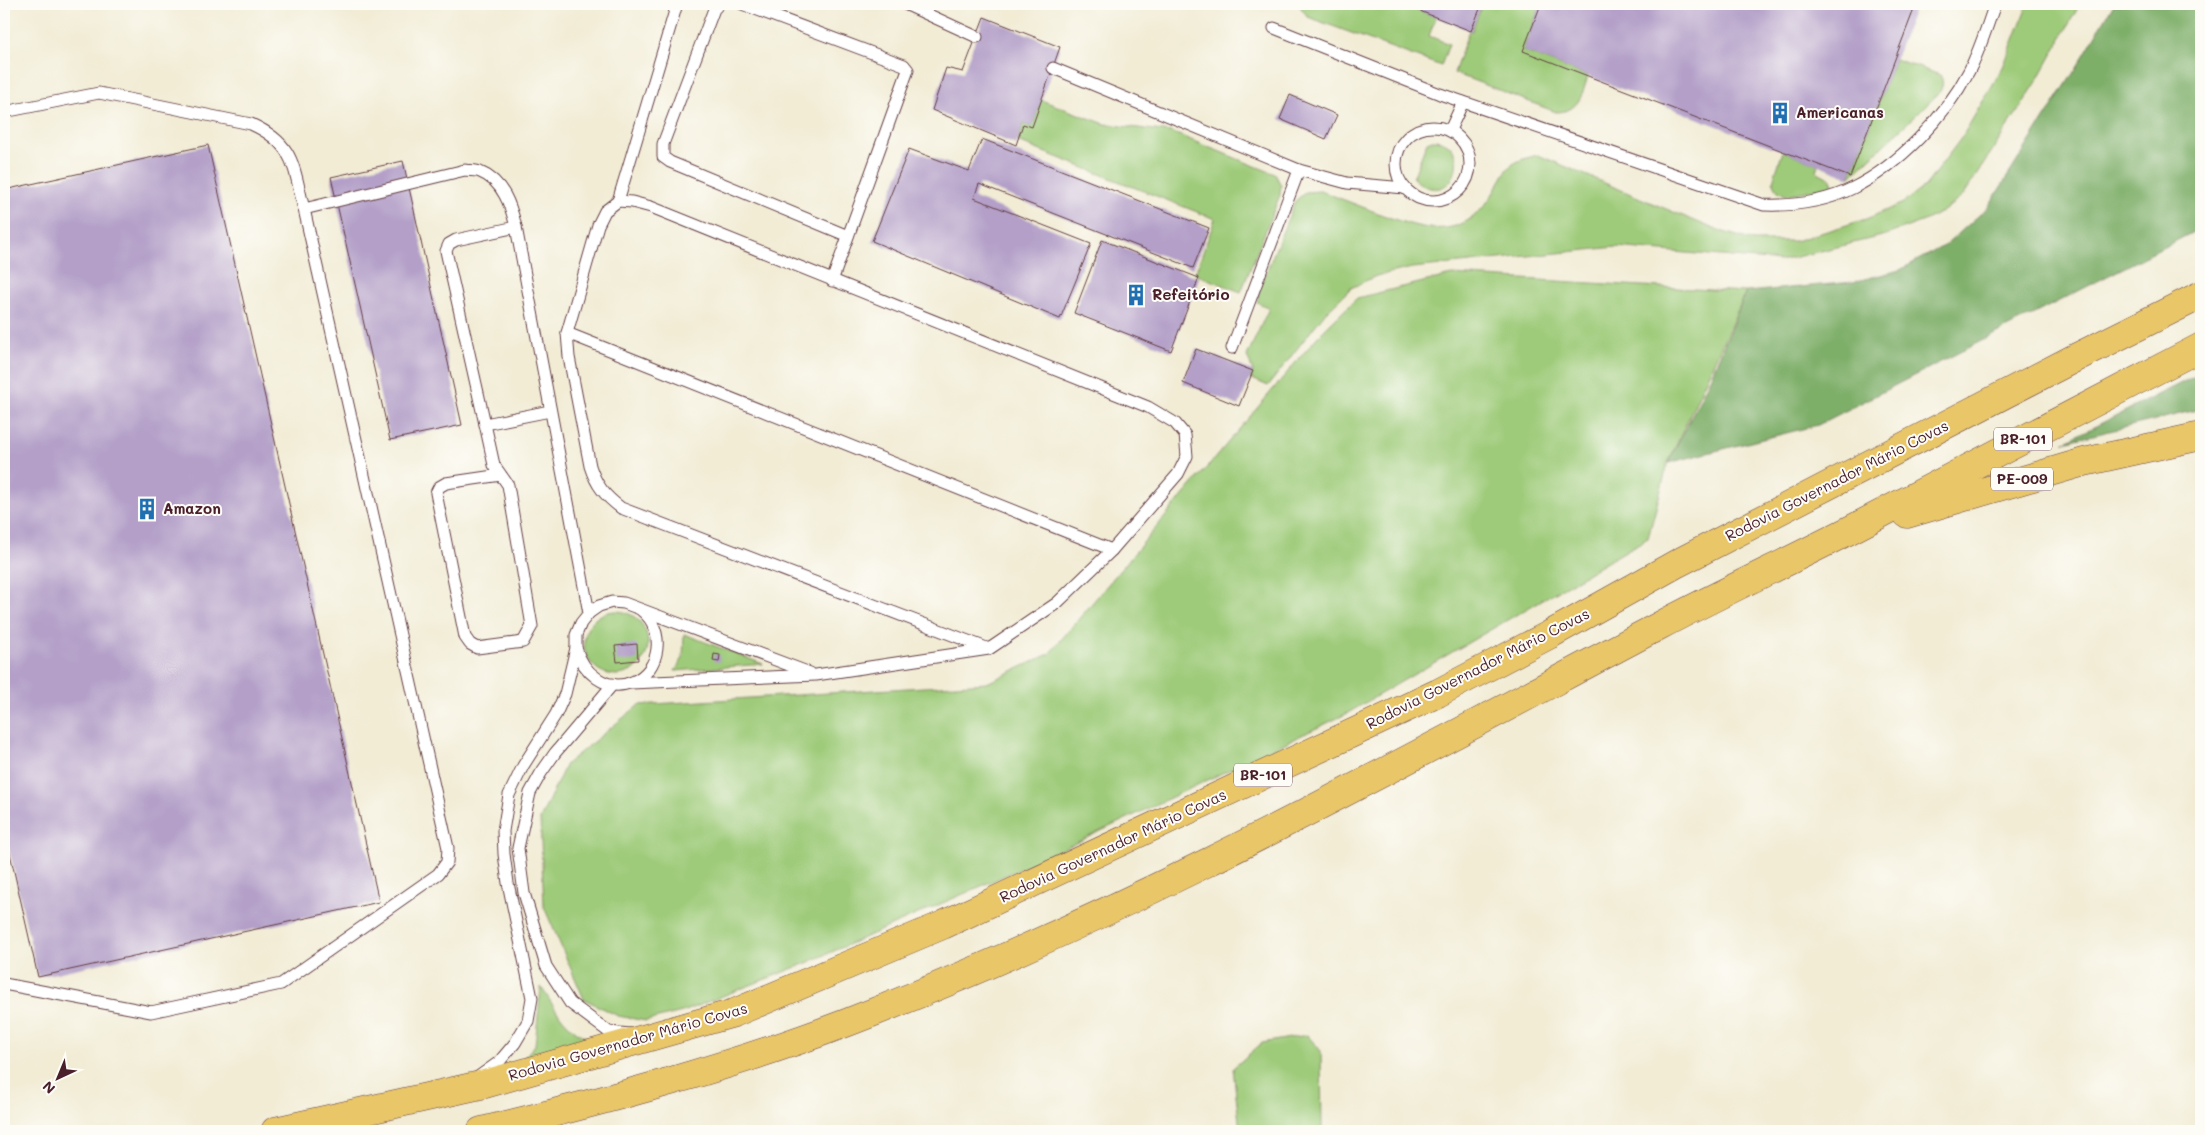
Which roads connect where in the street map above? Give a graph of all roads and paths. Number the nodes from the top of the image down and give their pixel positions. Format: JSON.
{"nodes":[{"id":1,"x":677,"y":4,"type":"edge"},
{"id":2,"x":719,"y":4,"type":"edge"},
{"id":3,"x":742,"y":4,"type":"edge"},
{"id":4,"x":905,"y":4,"type":"edge"},
{"id":5,"x":1995,"y":4,"type":"edge"},
{"id":6,"x":1274,"y":28,"type":"dead end"},
{"id":7,"x":977,"y":37,"type":"dead end"},
{"id":8,"x":1053,"y":68,"type":"dead end"},
{"id":9,"x":1463,"y":102,"type":"junction"},
{"id":10,"x":4,"y":112,"type":"edge"},
{"id":11,"x":1450,"y":130,"type":"junction"},
{"id":12,"x":1299,"y":170,"type":"junction"},
{"id":13,"x":1405,"y":188,"type":"junction"},
{"id":14,"x":618,"y":201,"type":"junction"},
{"id":15,"x":304,"y":209,"type":"junction"},
{"id":16,"x":516,"y":227,"type":"junction"},
{"id":17,"x":848,"y":236,"type":"junction"},
{"id":18,"x":832,"y":281,"type":"junction"},
{"id":19,"x":2201,"y":295,"type":"edge"},
{"id":20,"x":567,"y":333,"type":"junction"},
{"id":21,"x":1232,"y":348,"type":"dead end"},
{"id":22,"x":2201,"y":348,"type":"edge"},
{"id":23,"x":550,"y":411,"type":"junction"},
{"id":24,"x":485,"y":424,"type":"junction"},
{"id":25,"x":2201,"y":436,"type":"edge"},
{"id":26,"x":501,"y":475,"type":"junction"},
{"id":27,"x":1846,"y":532,"type":"junction"},
{"id":28,"x":1112,"y":550,"type":"junction"},
{"id":29,"x":636,"y":607,"type":"junction"},
{"id":30,"x":589,"y":613,"type":"junction"},
{"id":31,"x":576,"y":648,"type":"junction"},
{"id":32,"x":989,"y":649,"type":"junction"},
{"id":33,"x":816,"y":675,"type":"junction"},
{"id":34,"x":631,"y":683,"type":"junction"},
{"id":35,"x":613,"y":684,"type":"junction"},
{"id":36,"x":4,"y":984,"type":"edge"},
{"id":37,"x":654,"y":1036,"type":"junction"},
{"id":38,"x":459,"y":1090,"type":"junction"},
{"id":39,"x":275,"y":1131,"type":"edge"},
{"id":40,"x":481,"y":1131,"type":"edge"}],
"edges":[{"from":1,"to":14,"type":"lane"},
{"from":2,"to":17,"type":"lane"},
{"from":3,"to":17,"type":"lane"},
{"from":4,"to":7,"type":"lane"},
{"from":5,"to":9,"type":"lane"},
{"from":6,"to":9,"type":"lane"},
{"from":8,"to":12,"type":"lane"},
{"from":9,"to":11,"type":"lane"},
{"from":10,"to":15,"type":"lane"},
{"from":11,"to":13,"type":"lane"},
{"from":11,"to":13,"type":"lane"},
{"from":12,"to":13,"type":"lane"},
{"from":12,"to":21,"type":"lane"},
{"from":14,"to":18,"type":"lane"},
{"from":14,"to":20,"type":"lane"},
{"from":15,"to":16,"type":"lane"},
{"from":15,"to":36,"type":"lane"},
{"from":16,"to":23,"type":"lane"},
{"from":16,"to":24,"type":"lane"},
{"from":17,"to":18,"type":"lane"},
{"from":18,"to":28,"type":"lane"},
{"from":19,"to":37,"type":"highway","name":"Rodovia Governador Mário Covas","number":"BR-101"},
{"from":20,"to":28,"type":"lane"},
{"from":20,"to":32,"type":"lane"},
{"from":22,"to":27,"type":"highway","number":"BR-101"},
{"from":23,"to":24,"type":"lane"},
{"from":23,"to":30,"type":"lane"},
{"from":24,"to":26,"type":"lane"},
{"from":25,"to":27,"type":"highway","number":"PE-009"},
{"from":26,"to":26,"type":"lane"},
{"from":27,"to":40,"type":"highway","number":"BR-101"},
{"from":28,"to":32,"type":"lane"},
{"from":29,"to":30,"type":"lane"},
{"from":29,"to":33,"type":"lane"},
{"from":29,"to":34,"type":"lane"},
{"from":30,"to":31,"type":"lane"},
{"from":31,"to":35,"type":"lane"},
{"from":31,"to":38,"type":"lane"},
{"from":32,"to":33,"type":"lane"},
{"from":33,"to":34,"type":"lane"},
{"from":34,"to":35,"type":"lane"},
{"from":35,"to":37,"type":"lane"},
{"from":37,"to":38,"type":"highway","name":"Rodovia Governador Mário Covas","number":"BR-101"},
{"from":38,"to":39,"type":"highway","name":"Rodovia Governador Mário Covas","number":"BR-101"}]}
